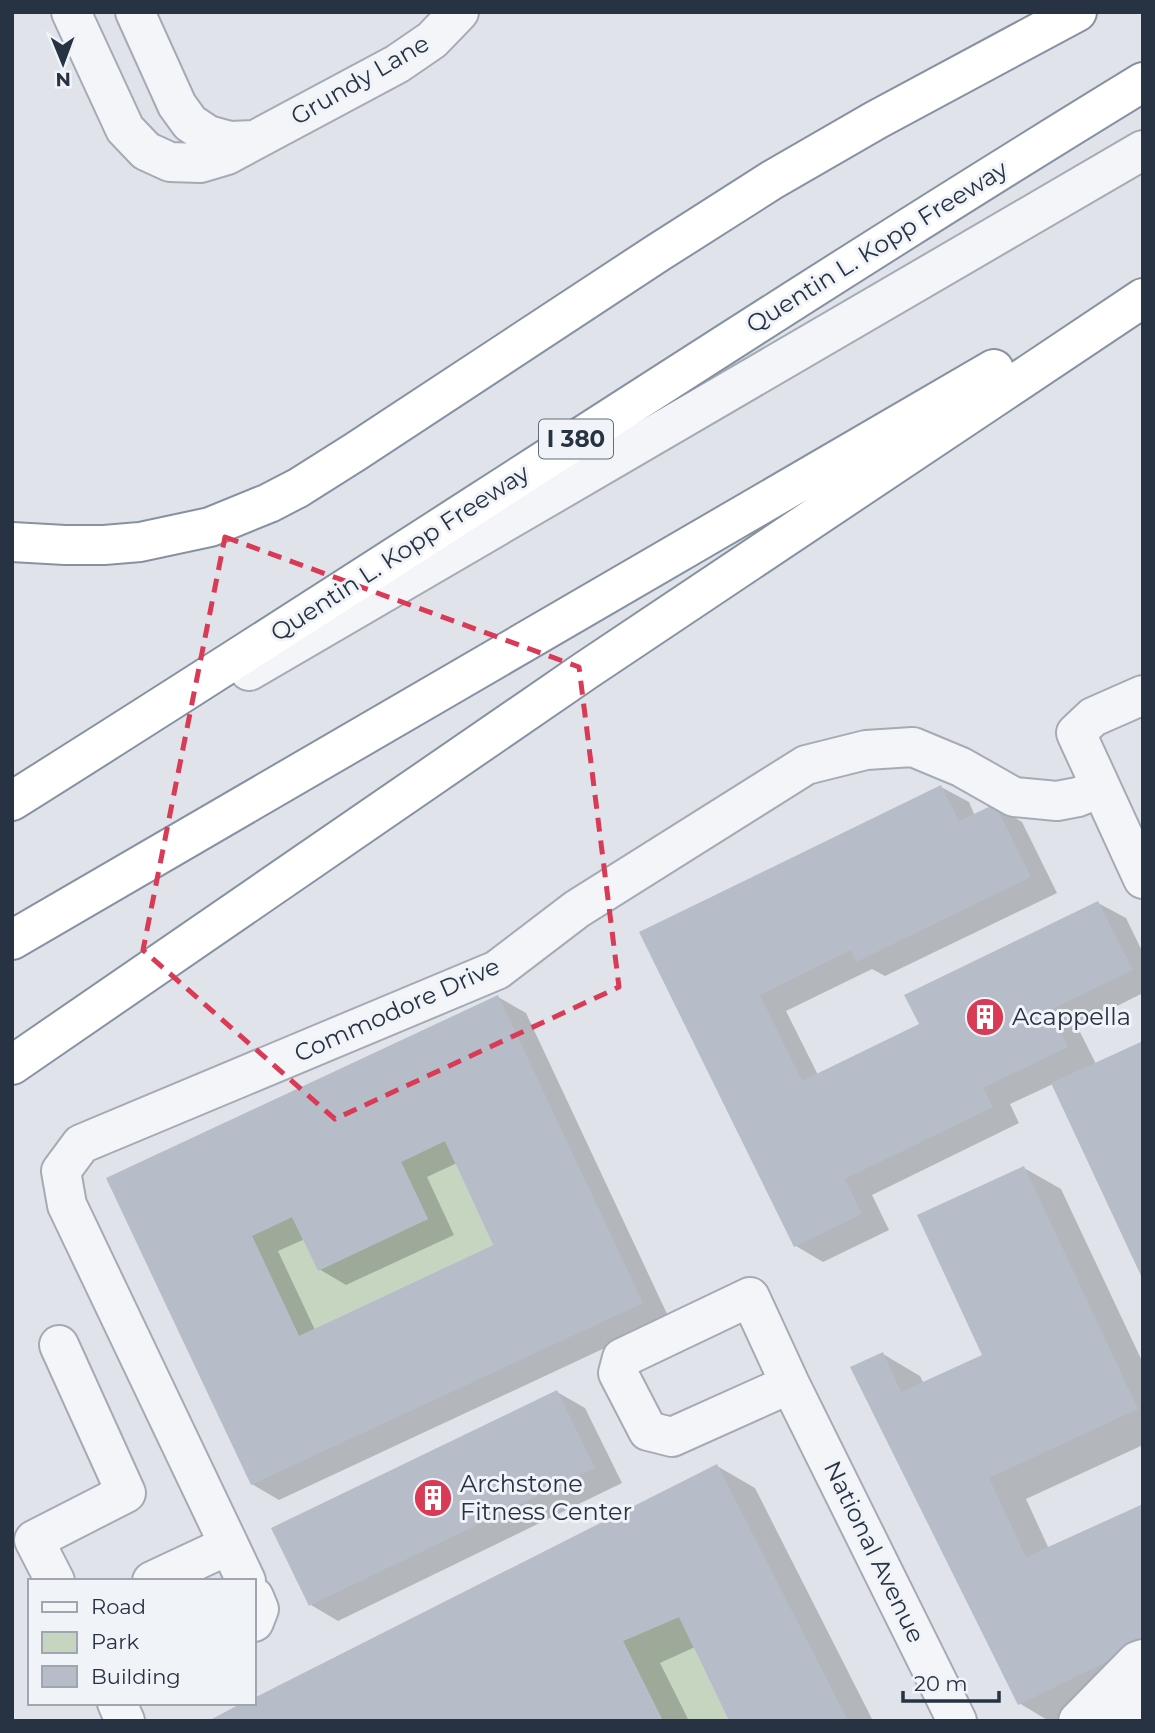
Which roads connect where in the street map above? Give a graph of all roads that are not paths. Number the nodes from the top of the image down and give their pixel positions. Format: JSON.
{"nodes":[{"id":1,"x":71,"y":12,"type":"edge"},
{"id":2,"x":135,"y":12,"type":"edge"},
{"id":3,"x":459,"y":12,"type":"edge"},
{"id":4,"x":1077,"y":12,"type":"edge"},
{"id":5,"x":1143,"y":82,"type":"edge"},
{"id":6,"x":254,"y":140,"type":"junction"},
{"id":7,"x":1143,"y":150,"type":"edge"},
{"id":8,"x":1143,"y":282,"type":"edge"},
{"id":9,"x":1143,"y":298,"type":"edge"},
{"id":10,"x":12,"y":542,"type":"edge"},
{"id":11,"x":1143,"y":695,"type":"edge"},
{"id":12,"x":1100,"y":788,"type":"junction"},
{"id":13,"x":12,"y":801,"type":"edge"},
{"id":14,"x":12,"y":808,"type":"edge"},
{"id":15,"x":1134,"y":835,"type":"edge"},
{"id":16,"x":169,"y":849,"type":"junction"},
{"id":17,"x":1143,"y":879,"type":"edge"},
{"id":18,"x":12,"y":940,"type":"edge"},
{"id":19,"x":12,"y":956,"type":"edge"},
{"id":20,"x":12,"y":1065,"type":"edge"},
{"id":21,"x":59,"y":1345,"type":"dead end"},
{"id":22,"x":790,"y":1384,"type":"dead end"},
{"id":23,"x":229,"y":1545,"type":"junction"},
{"id":24,"x":54,"y":1579,"type":"edge"},
{"id":25,"x":156,"y":1579,"type":"edge"},
{"id":26,"x":245,"y":1579,"type":"edge"},
{"id":27,"x":1143,"y":1659,"type":"edge"},
{"id":28,"x":1143,"y":1703,"type":"edge"},
{"id":29,"x":118,"y":1705,"type":"edge"},
{"id":30,"x":125,"y":1721,"type":"edge"},
{"id":31,"x":957,"y":1721,"type":"edge"},
{"id":32,"x":1078,"y":1721,"type":"edge"},
{"id":33,"x":1124,"y":1721,"type":"edge"}],
"edges":[{"from":1,"to":6,"type":"street","name":"Grundy Lane"},
{"from":2,"to":6,"type":"street"},
{"from":3,"to":6,"type":"street","name":"Grundy Lane"},
{"from":4,"to":10,"type":"highway"},
{"from":5,"to":13,"type":"highway","name":"Quentin L. Kopp Freeway","number":"I 380"},
{"from":7,"to":14,"type":"street"},
{"from":8,"to":16,"type":"highway"},
{"from":9,"to":20,"type":"highway"},
{"from":11,"to":12,"type":"street"},
{"from":12,"to":15,"type":"street"},
{"from":12,"to":23,"type":"street","name":"Commodore Drive"},
{"from":15,"to":17,"type":"street"},
{"from":16,"to":18,"type":"highway"},
{"from":16,"to":19,"type":"highway"},
{"from":21,"to":24,"type":"street"},
{"from":22,"to":31,"type":"street","name":"National Avenue"},
{"from":23,"to":25,"type":"street"},
{"from":23,"to":26,"type":"street","name":"Commodore Drive"},
{"from":27,"to":32,"type":"street"},
{"from":28,"to":33,"type":"street"},
{"from":29,"to":30,"type":"street"}]}
